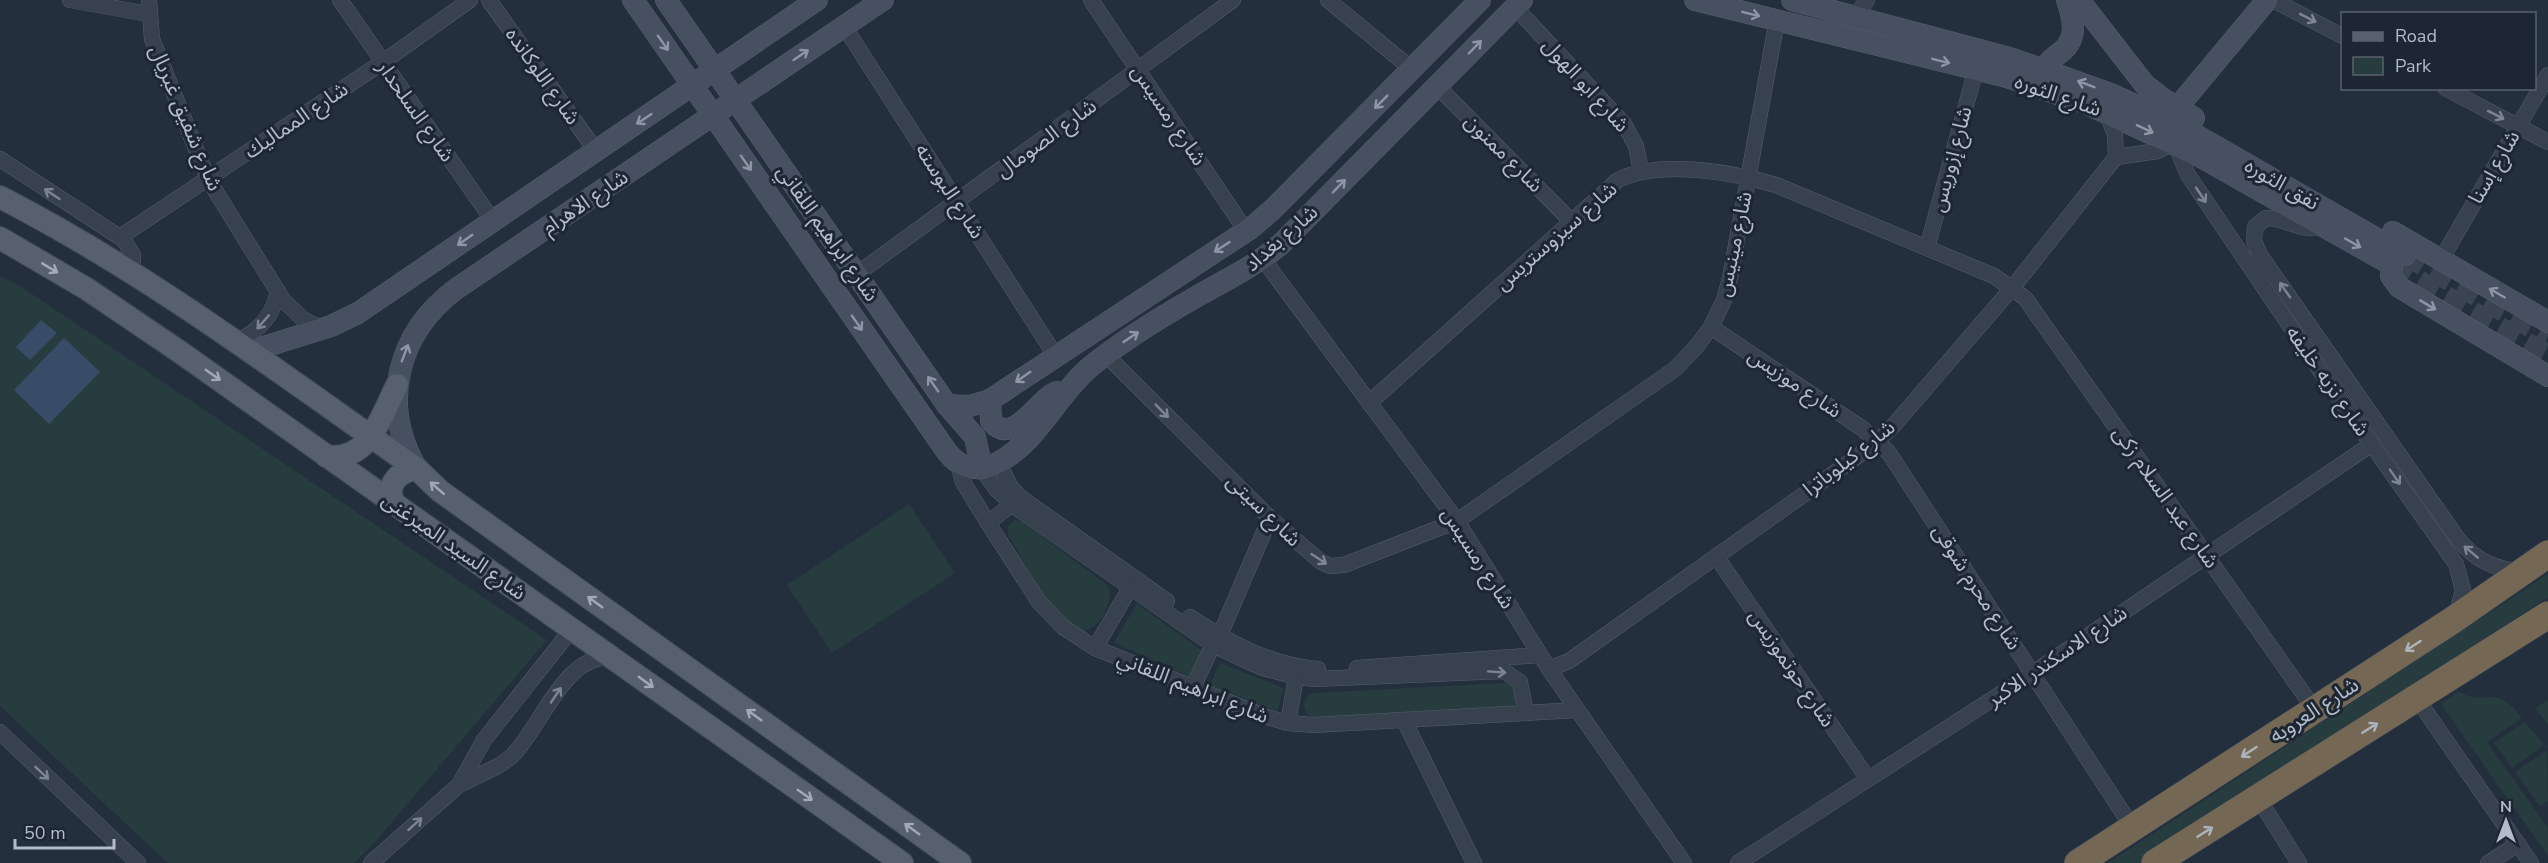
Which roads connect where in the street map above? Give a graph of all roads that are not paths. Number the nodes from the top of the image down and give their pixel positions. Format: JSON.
{"nodes":[{"id":1,"x":70,"y":0,"type":"edge"},
{"id":2,"x":340,"y":0,"type":"edge"},
{"id":3,"x":470,"y":0,"type":"edge"},
{"id":4,"x":489,"y":0,"type":"edge"},
{"id":5,"x":633,"y":0,"type":"edge"},
{"id":6,"x":666,"y":0,"type":"edge"},
{"id":7,"x":817,"y":0,"type":"edge"},
{"id":8,"x":884,"y":0,"type":"edge"},
{"id":9,"x":1091,"y":0,"type":"edge"},
{"id":10,"x":1233,"y":0,"type":"edge"},
{"id":11,"x":1328,"y":0,"type":"edge"},
{"id":12,"x":1480,"y":0,"type":"edge"},
{"id":13,"x":1695,"y":0,"type":"edge"},
{"id":14,"x":1792,"y":0,"type":"edge"},
{"id":15,"x":2067,"y":0,"type":"edge"},
{"id":16,"x":2079,"y":0,"type":"edge"},
{"id":17,"x":2267,"y":0,"type":"edge"},
{"id":18,"x":2273,"y":0,"type":"edge"},
{"id":19,"x":1518,"y":4,"type":"edge"},
{"id":20,"x":149,"y":7,"type":"edge"},
{"id":21,"x":1861,"y":8,"type":"edge"},
{"id":22,"x":1777,"y":20,"type":"junction"},
{"id":23,"x":844,"y":26,"type":"junction"},
{"id":24,"x":2341,"y":35,"type":"edge"},
{"id":25,"x":741,"y":52,"type":"junction"},
{"id":26,"x":383,"y":62,"type":"junction"},
{"id":27,"x":1976,"y":69,"type":"junction"},
{"id":28,"x":2046,"y":69,"type":"junction"},
{"id":29,"x":714,"y":70,"type":"junction"},
{"id":30,"x":1413,"y":70,"type":"junction"},
{"id":31,"x":1139,"y":71,"type":"junction"},
{"id":32,"x":2548,"y":75,"type":"edge"},
{"id":33,"x":766,"y":79,"type":"junction"},
{"id":34,"x":692,"y":86,"type":"junction"},
{"id":35,"x":1437,"y":86,"type":"junction"},
{"id":36,"x":2449,"y":90,"type":"edge"},
{"id":37,"x":735,"y":100,"type":"junction"},
{"id":38,"x":2168,"y":111,"type":"junction"},
{"id":39,"x":2106,"y":112,"type":"junction"},
{"id":40,"x":713,"y":115,"type":"junction"},
{"id":41,"x":2518,"y":126,"type":"junction"},
{"id":42,"x":2548,"y":142,"type":"edge"},
{"id":43,"x":2174,"y":143,"type":"junction"},
{"id":44,"x":596,"y":151,"type":"junction"},
{"id":45,"x":2116,"y":157,"type":"junction"},
{"id":46,"x":0,"y":159,"type":"edge"},
{"id":47,"x":1641,"y":171,"type":"junction"},
{"id":48,"x":1747,"y":178,"type":"junction"},
{"id":49,"x":208,"y":179,"type":"junction"},
{"id":50,"x":0,"y":197,"type":"edge"},
{"id":51,"x":957,"y":203,"type":"junction"},
{"id":52,"x":493,"y":221,"type":"junction"},
{"id":53,"x":1571,"y":221,"type":"junction"},
{"id":54,"x":2322,"y":226,"type":"junction"},
{"id":55,"x":1246,"y":231,"type":"junction"},
{"id":56,"x":120,"y":237,"type":"junction"},
{"id":57,"x":0,"y":238,"type":"edge"},
{"id":58,"x":1927,"y":248,"type":"junction"},
{"id":59,"x":1263,"y":259,"type":"junction"},
{"id":60,"x":2399,"y":260,"type":"junction"},
{"id":61,"x":2440,"y":260,"type":"junction"},
{"id":62,"x":132,"y":273,"type":"junction"},
{"id":63,"x":857,"y":274,"type":"junction"},
{"id":64,"x":2013,"y":287,"type":"junction"},
{"id":65,"x":278,"y":291,"type":"junction"},
{"id":66,"x":2548,"y":322,"type":"edge"},
{"id":67,"x":1711,"y":327,"type":"junction"},
{"id":68,"x":322,"y":329,"type":"junction"},
{"id":69,"x":244,"y":346,"type":"junction"},
{"id":70,"x":1055,"y":355,"type":"junction"},
{"id":71,"x":1106,"y":355,"type":"junction"},
{"id":72,"x":2548,"y":376,"type":"edge"},
{"id":73,"x":2348,"y":381,"type":"junction"},
{"id":74,"x":397,"y":385,"type":"junction"},
{"id":75,"x":2334,"y":391,"type":"junction"},
{"id":76,"x":1067,"y":392,"type":"junction"},
{"id":77,"x":990,"y":400,"type":"junction"},
{"id":78,"x":1369,"y":403,"type":"junction"},
{"id":79,"x":948,"y":405,"type":"junction"},
{"id":80,"x":371,"y":437,"type":"junction"},
{"id":81,"x":975,"y":437,"type":"junction"},
{"id":82,"x":1878,"y":440,"type":"junction"},
{"id":83,"x":2372,"y":444,"type":"junction"},
{"id":84,"x":326,"y":456,"type":"junction"},
{"id":85,"x":952,"y":458,"type":"junction"},
{"id":86,"x":990,"y":466,"type":"junction"},
{"id":87,"x":417,"y":469,"type":"junction"},
{"id":88,"x":394,"y":504,"type":"junction"},
{"id":89,"x":1012,"y":504,"type":"junction"},
{"id":90,"x":1270,"y":518,"type":"junction"},
{"id":91,"x":1457,"y":521,"type":"junction"},
{"id":92,"x":988,"y":523,"type":"junction"},
{"id":93,"x":2548,"y":554,"type":"edge"},
{"id":94,"x":2207,"y":555,"type":"junction"},
{"id":95,"x":1716,"y":556,"type":"junction"},
{"id":96,"x":2524,"y":571,"type":"junction"},
{"id":97,"x":1130,"y":588,"type":"junction"},
{"id":98,"x":2548,"y":615,"type":"edge"},
{"id":99,"x":2453,"y":620,"type":"junction"},
{"id":100,"x":572,"y":629,"type":"junction"},
{"id":101,"x":1216,"y":640,"type":"junction"},
{"id":102,"x":1095,"y":648,"type":"junction"},
{"id":103,"x":1540,"y":655,"type":"junction"},
{"id":104,"x":614,"y":658,"type":"junction"},
{"id":105,"x":1549,"y":669,"type":"junction"},
{"id":106,"x":2033,"y":673,"type":"junction"},
{"id":107,"x":1296,"y":677,"type":"junction"},
{"id":108,"x":1193,"y":687,"type":"junction"},
{"id":109,"x":2417,"y":699,"type":"junction"},
{"id":110,"x":1577,"y":710,"type":"junction"},
{"id":111,"x":2314,"y":710,"type":"junction"},
{"id":112,"x":1526,"y":713,"type":"junction"},
{"id":113,"x":1404,"y":720,"type":"junction"},
{"id":114,"x":1288,"y":723,"type":"junction"},
{"id":115,"x":0,"y":732,"type":"edge"},
{"id":116,"x":1868,"y":779,"type":"junction"},
{"id":117,"x":459,"y":785,"type":"junction"},
{"id":118,"x":2258,"y":798,"type":"junction"},
{"id":119,"x":2132,"y":827,"type":"junction"},
{"id":120,"x":2518,"y":844,"type":"junction"},
{"id":121,"x":138,"y":863,"type":"edge"},
{"id":122,"x":371,"y":863,"type":"edge"},
{"id":123,"x":902,"y":863,"type":"edge"},
{"id":124,"x":960,"y":863,"type":"edge"},
{"id":125,"x":1474,"y":863,"type":"edge"},
{"id":126,"x":1684,"y":863,"type":"edge"},
{"id":127,"x":1738,"y":863,"type":"edge"},
{"id":128,"x":2078,"y":863,"type":"edge"},
{"id":129,"x":2155,"y":863,"type":"edge"},
{"id":130,"x":2299,"y":863,"type":"edge"},
{"id":131,"x":2488,"y":863,"type":"edge"},
{"id":132,"x":2531,"y":863,"type":"edge"}],
"edges":[{"from":1,"to":20,"type":"street"},
{"from":2,"to":26,"type":"street","name":"شارع السلحدار"},
{"from":3,"to":26,"type":"street","name":"شارع المماليك"},
{"from":4,"to":44,"type":"street","name":"شارع اللوكانده"},
{"from":5,"to":34,"type":"main road","name":"شارع ابراهيم اللقاني","one_way":true},
{"from":6,"to":29,"type":"main road","name":"شارع ابراهيم اللقاني"},
{"from":7,"to":25,"type":"main road","name":"شارع الاهرام"},
{"from":8,"to":23,"type":"main road","name":"شارع الاهرام"},
{"from":9,"to":31,"type":"street","name":"شارع رمسيس"},
{"from":10,"to":31,"type":"street","name":"شارع الصومال"},
{"from":11,"to":30,"type":"street"},
{"from":12,"to":30,"type":"main road","name":"شارع بغداد"},
{"from":13,"to":22,"type":"main road","name":"شارع الثوره","one_way":true},
{"from":14,"to":21,"type":"main road","name":"شارع الثوره"},
{"from":15,"to":28,"type":"main road"},
{"from":16,"to":38,"type":"main road"},
{"from":17,"to":38,"type":"main road"},
{"from":18,"to":24,"type":"street","one_way":true},
{"from":35,"to":19,"type":"main road","name":"شارع بغداد","one_way":true},
{"from":19,"to":47,"type":"street","name":"شارع ابو الهول"},
{"from":20,"to":49,"type":"street","name":"شارع شفيق غبريال"},
{"from":21,"to":28,"type":"main road","name":"شارع الثوره"},
{"from":22,"to":27,"type":"main road","name":"شارع الثوره","one_way":true},
{"from":22,"to":48,"type":"street","name":"شارع مينيس"},
{"from":33,"to":23,"type":"main road","name":"شارع الاهرام","one_way":true},
{"from":23,"to":51,"type":"street","name":"شارع البوسته"},
{"from":25,"to":29,"type":"main road","name":"شارع الاهرام"},
{"from":25,"to":33,"type":"main road"},
{"from":26,"to":49,"type":"street","name":"شارع المماليك"},
{"from":26,"to":52,"type":"street","name":"شارع السلحدار"},
{"from":27,"to":39,"type":"main road","name":"شارع الثوره"},
{"from":27,"to":58,"type":"street","name":"شارع إزوريس"},
{"from":38,"to":28,"type":"main road","name":"شارع الثوره","one_way":true},
{"from":29,"to":34,"type":"main road","name":"شارع الاهرام"},
{"from":29,"to":37,"type":"main road","name":"شارع ابراهيم اللقاني"},
{"from":30,"to":55,"type":"main road","name":"شارع بغداد","one_way":true},
{"from":31,"to":51,"type":"street","name":"شارع الصومال"},
{"from":31,"to":55,"type":"street","name":"شارع رمسيس"},
{"from":32,"to":41,"type":"street","name":"شارع إسنا"},
{"from":33,"to":37,"type":"main road","name":"شارع الاهرام"},
{"from":34,"to":40,"type":"main road","name":"شارع ابراهيم اللقاني"},
{"from":34,"to":44,"type":"main road","name":"شارع الاهرام","one_way":true},
{"from":35,"to":53,"type":"street","name":"شارع ممنون"},
{"from":59,"to":35,"type":"main road","name":"شارع بغداد","one_way":true},
{"from":36,"to":41,"type":"street","one_way":true},
{"from":37,"to":40,"type":"main road","name":"شارع الاهرام"},
{"from":37,"to":63,"type":"main road","name":"شارع ابراهيم اللقاني"},
{"from":38,"to":60,"type":"main road","name":"نفق الثوره"},
{"from":38,"to":61,"type":"main road","name":"شارع الثوره"},
{"from":39,"to":43,"type":"main road","name":"شارع الثوره","one_way":true},
{"from":39,"to":45,"type":"street"},
{"from":74,"to":40,"type":"main road","name":"شارع الاهرام","one_way":true},
{"from":40,"to":85,"type":"main road","name":"شارع ابراهيم اللقاني","one_way":true},
{"from":41,"to":42,"type":"street"},
{"from":41,"to":61,"type":"street","name":"شارع إسنا"},
{"from":43,"to":45,"type":"street"},
{"from":43,"to":54,"type":"main road","name":"شارع الثوره"},
{"from":43,"to":75,"type":"street","name":"شارع نزيه خليفه","one_way":true},
{"from":44,"to":52,"type":"main road","name":"شارع الاهرام"},
{"from":45,"to":64,"type":"street","name":"شارع كيلوباترا"},
{"from":56,"to":46,"type":"street","one_way":true},
{"from":47,"to":48,"type":"street","name":"شارع سيزوستريس"},
{"from":47,"to":53,"type":"street","name":"شارع سيزوستريس"},
{"from":48,"to":58,"type":"street","name":"شارع سيزوستريس"},
{"from":48,"to":67,"type":"street","name":"شارع مينيس"},
{"from":49,"to":56,"type":"street","name":"شارع المماليك"},
{"from":49,"to":65,"type":"street","name":"شارع شفيق غبريال"},
{"from":50,"to":62,"type":"main road","name":"شارع السيد الميرغنى"},
{"from":51,"to":63,"type":"street","name":"شارع الصومال"},
{"from":51,"to":70,"type":"street","name":"شارع البوسته"},
{"from":52,"to":68,"type":"main road","name":"شارع الاهرام","one_way":true},
{"from":53,"to":78,"type":"street","name":"شارع سيزوستريس"},
{"from":54,"to":60,"type":"main road","name":"شارع الثوره","one_way":true},
{"from":73,"to":54,"type":"street","name":"شارع نزيه خليفه","one_way":true},
{"from":55,"to":70,"type":"main road","name":"شارع بغداد","one_way":true},
{"from":56,"to":62,"type":"street"},
{"from":57,"to":84,"type":"main road","name":"شارع السيد الميرغنى","one_way":true},
{"from":58,"to":64,"type":"street","name":"شارع سيزوستريس"},
{"from":71,"to":59,"type":"main road","name":"شارع بغداد","one_way":true},
{"from":59,"to":78,"type":"street","name":"شارع رمسيس"},
{"from":60,"to":72,"type":"main road","one_way":true},
{"from":66,"to":61,"type":"main road","name":"شارع الثوره","one_way":true},
{"from":62,"to":69,"type":"main road","name":"شارع السيد الميرغنى"},
{"from":79,"to":63,"type":"main road","name":"شارع ابراهيم اللقاني","one_way":true},
{"from":64,"to":82,"type":"street","name":"شارع كيلوباترا"},
{"from":64,"to":94,"type":"street","name":"شارع عبد السلام زكى"},
{"from":65,"to":68,"type":"street","name":"شارع شفيق غبريال"},
{"from":65,"to":69,"type":"street","one_way":true},
{"from":67,"to":82,"type":"street","name":"شارع موزيس"},
{"from":67,"to":91,"type":"street","name":"شارع مينيس"},
{"from":68,"to":69,"type":"main road","name":"شارع الاهرام"},
{"from":69,"to":80,"type":"main road","name":"شارع السيد الميرغنى"},
{"from":70,"to":77,"type":"main road","name":"شارع بغداد","one_way":true},
{"from":71,"to":76,"type":"main road","name":"شارع بغداد"},
{"from":71,"to":90,"type":"street","name":"شارع سيتى","one_way":true},
{"from":73,"to":75,"type":"street"},
{"from":96,"to":73,"type":"street","name":"شارع نزيه خليفه","one_way":true},
{"from":74,"to":80,"type":"main road"},
{"from":74,"to":87,"type":"main road","name":"شارع الاهرام"},
{"from":75,"to":83,"type":"street","name":"شارع نزيه خليفه"},
{"from":76,"to":77,"type":"main road"},
{"from":76,"to":86,"type":"main road","name":"شارع بغداد"},
{"from":77,"to":79,"type":"main road","name":"شارع بغداد"},
{"from":78,"to":91,"type":"street","name":"شارع رمسيس"},
{"from":79,"to":81,"type":"main road","name":"شارع ابراهيم اللقاني"},
{"from":80,"to":84,"type":"main road"},
{"from":80,"to":87,"type":"main road","name":"شارع السيد الميرغنى"},
{"from":81,"to":85,"type":"main road"},
{"from":81,"to":86,"type":"main road","name":"شارع ابراهيم اللقاني"},
{"from":82,"to":95,"type":"street","name":"شارع كيلوباترا"},
{"from":82,"to":106,"type":"street","name":"شارع محرم شوقى"},
{"from":83,"to":94,"type":"street","name":"شارع الاسكندر الاكبر"},
{"from":83,"to":99,"type":"street","name":"شارع نزيه خليفه","one_way":true},
{"from":84,"to":88,"type":"main road","name":"شارع السيد الميرغنى"},
{"from":85,"to":86,"type":"main road"},
{"from":85,"to":92,"type":"street","name":"شارع ابراهيم اللقاني"},
{"from":86,"to":89,"type":"street","name":"شارع ابراهيم اللقاني"},
{"from":86,"to":101,"type":"street","name":"شارع ابراهيم اللقاني"},
{"from":87,"to":88,"type":"main road"},
{"from":124,"to":87,"type":"main road","name":"شارع السيد الميرغنى","one_way":true},
{"from":88,"to":100,"type":"main road","name":"شارع السيد الميرغنى"},
{"from":89,"to":92,"type":"street"},
{"from":89,"to":97,"type":"street","name":"شارع ابراهيم اللقاني"},
{"from":90,"to":91,"type":"street","name":"شارع سيتى","one_way":true},
{"from":90,"to":101,"type":"street"},
{"from":91,"to":103,"type":"street","name":"شارع رمسيس"},
{"from":92,"to":102,"type":"street","name":"شارع ابراهيم اللقاني"},
{"from":93,"to":96,"type":"highway","name":"شارع العروبه"},
{"from":94,"to":106,"type":"street","name":"شارع الاسكندر الاكبر"},
{"from":94,"to":111,"type":"street","name":"شارع عبد السلام زكى"},
{"from":95,"to":105,"type":"street","name":"شارع كيلوباترا"},
{"from":95,"to":116,"type":"street","name":"شارع حوتموزيس"},
{"from":96,"to":99,"type":"highway","name":"شارع العروبه"},
{"from":97,"to":101,"type":"street","name":"شارع ابراهيم اللقاني"},
{"from":97,"to":102,"type":"street"},
{"from":98,"to":109,"type":"highway","name":"شارع العروبه"},
{"from":99,"to":111,"type":"highway","name":"شارع العروبه","one_way":true},
{"from":100,"to":104,"type":"main road","name":"شارع السيد الميرغنى"},
{"from":100,"to":117,"type":"street"},
{"from":101,"to":103,"type":"street","name":"شارع ابراهيم اللقاني"},
{"from":101,"to":107,"type":"street","name":"شارع ابراهيم اللقاني"},
{"from":101,"to":108,"type":"street"},
{"from":102,"to":108,"type":"street","name":"شارع ابراهيم اللقاني"},
{"from":103,"to":105,"type":"street","name":"شارع رمسيس"},
{"from":117,"to":104,"type":"street","one_way":true},
{"from":104,"to":123,"type":"main road","name":"شارع السيد الميرغنى","one_way":true},
{"from":105,"to":110,"type":"street","name":"شارع رمسيس"},
{"from":106,"to":116,"type":"street","name":"شارع الاسكندر الاكبر"},
{"from":106,"to":119,"type":"street","name":"شارع محرم شوقى"},
{"from":107,"to":112,"type":"street","name":"شارع ابراهيم اللقاني","one_way":true},
{"from":107,"to":114,"type":"street"},
{"from":108,"to":114,"type":"street","name":"شارع ابراهيم اللقاني"},
{"from":118,"to":109,"type":"highway","name":"شارع العروبه","one_way":true},
{"from":109,"to":120,"type":"street"},
{"from":110,"to":112,"type":"street","name":"شارع ابراهيم اللقاني"},
{"from":110,"to":126,"type":"street","name":"شارع رمسيس"},
{"from":111,"to":119,"type":"highway","name":"شارع العروبه","one_way":true},
{"from":112,"to":113,"type":"street","name":"شارع ابراهيم اللقاني"},
{"from":113,"to":114,"type":"street","name":"شارع ابراهيم اللقاني"},
{"from":113,"to":125,"type":"street"},
{"from":115,"to":121,"type":"street","one_way":true},
{"from":116,"to":127,"type":"street","name":"شارع الاسكندر الاكبر"},
{"from":122,"to":117,"type":"street","one_way":true},
{"from":129,"to":118,"type":"highway","name":"شارع العروبه","one_way":true},
{"from":118,"to":130,"type":"street"},
{"from":119,"to":128,"type":"highway","name":"شارع العروبه"},
{"from":120,"to":131,"type":"street"},
{"from":120,"to":132,"type":"street"}]}
